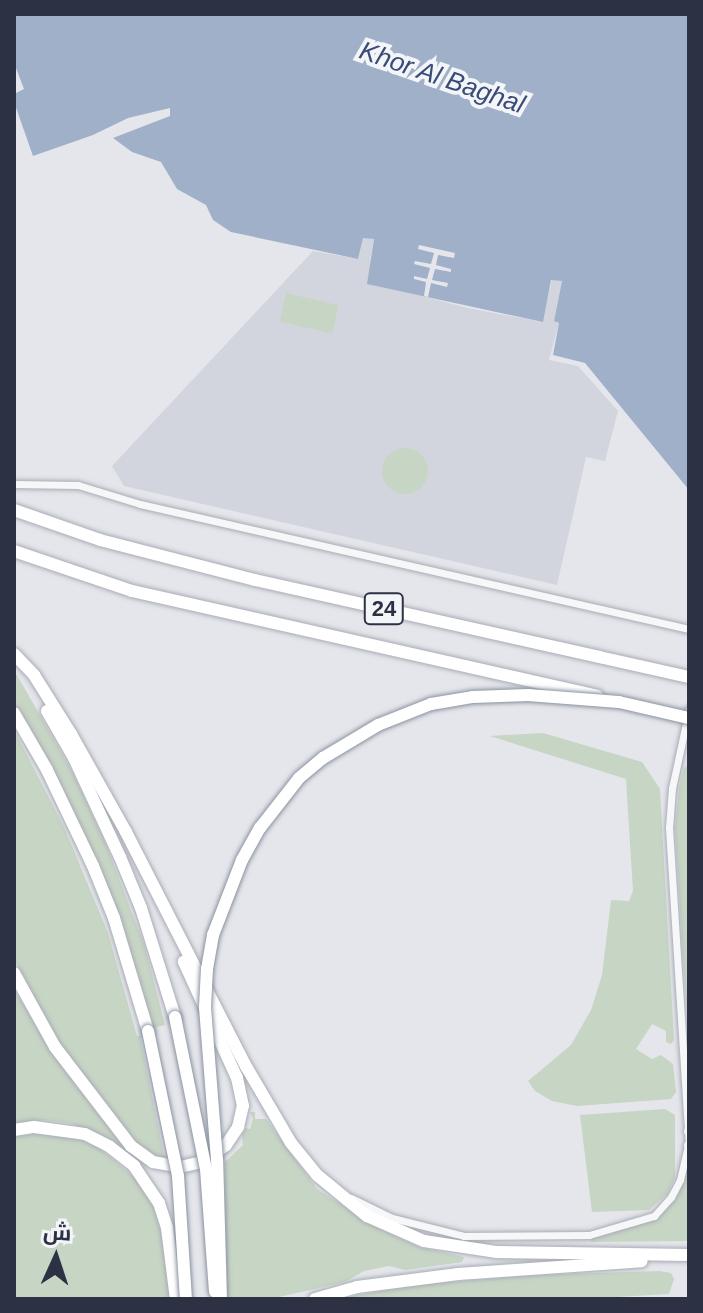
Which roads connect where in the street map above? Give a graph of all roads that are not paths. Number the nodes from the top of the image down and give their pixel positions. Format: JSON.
{"nodes":[{"id":1,"x":14,"y":484,"type":"edge"},
{"id":2,"x":14,"y":510,"type":"edge"},
{"id":3,"x":14,"y":551,"type":"edge"},
{"id":4,"x":689,"y":629,"type":"edge"},
{"id":5,"x":14,"y":654,"type":"edge"},
{"id":6,"x":689,"y":677,"type":"edge"},
{"id":7,"x":619,"y":702,"type":"junction"},
{"id":8,"x":689,"y":709,"type":"edge"},
{"id":9,"x":14,"y":713,"type":"edge"},
{"id":10,"x":689,"y":718,"type":"edge"},
{"id":11,"x":169,"y":918,"type":"junction"},
{"id":12,"x":14,"y":973,"type":"edge"},
{"id":13,"x":14,"y":1130,"type":"edge"},
{"id":14,"x":688,"y":1131,"type":"edge"},
{"id":15,"x":689,"y":1146,"type":"edge"},
{"id":16,"x":336,"y":1190,"type":"junction"},
{"id":17,"x":689,"y":1256,"type":"edge"},
{"id":18,"x":176,"y":1299,"type":"edge"},
{"id":19,"x":186,"y":1299,"type":"edge"},
{"id":20,"x":218,"y":1299,"type":"edge"},
{"id":21,"x":315,"y":1299,"type":"edge"}],
"edges":[{"from":1,"to":4,"type":"street"},
{"from":2,"to":6,"type":"highway","number":"24"},
{"from":3,"to":7,"type":"highway","number":"24","bridge":true},
{"from":5,"to":11,"type":"highway"},
{"from":5,"to":20,"type":"highway","bridge":true},
{"from":7,"to":10,"type":"highway","bridge":true},
{"from":7,"to":20,"type":"highway","bridge":true},
{"from":8,"to":14,"type":"street"},
{"from":9,"to":19,"type":"highway","bridge":true},
{"from":11,"to":12,"type":"highway"},
{"from":11,"to":16,"type":"highway"},
{"from":13,"to":18,"type":"highway"},
{"from":14,"to":15,"type":"street"},
{"from":15,"to":16,"type":"street"},
{"from":16,"to":17,"type":"highway"},
{"from":17,"to":21,"type":"highway"}]}
